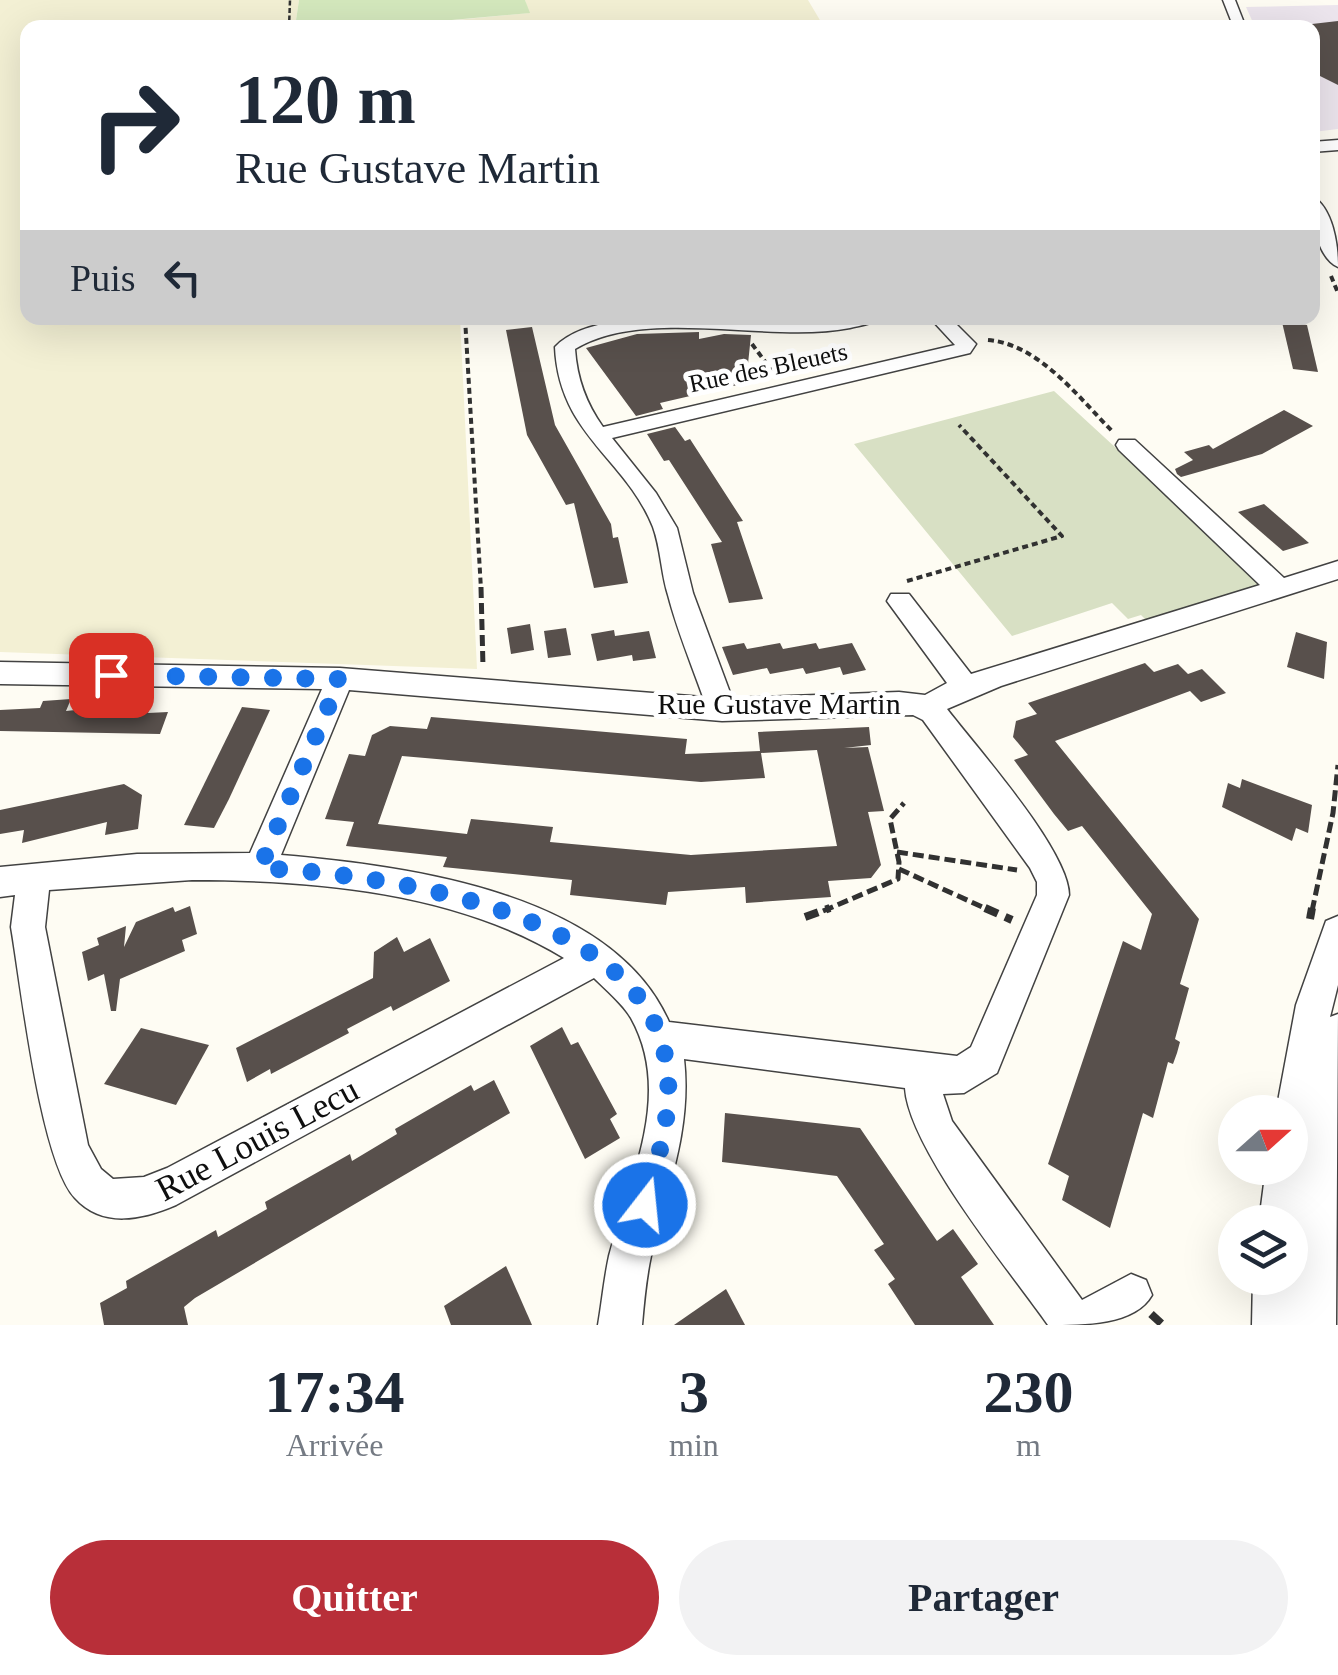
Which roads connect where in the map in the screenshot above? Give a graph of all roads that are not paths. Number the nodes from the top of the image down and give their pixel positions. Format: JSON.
{"nodes":[{"id":1,"x":1320,"y":220,"type":"edge"},
{"id":2,"x":1338,"y":262,"type":"edge"},
{"id":3,"x":662,"y":325,"type":"edge"},
{"id":4,"x":790,"y":325,"type":"edge"},
{"id":5,"x":829,"y":325,"type":"edge"},
{"id":6,"x":943,"y":325,"type":"edge"},
{"id":7,"x":598,"y":434,"type":"junction"},
{"id":8,"x":1126,"y":445,"type":"road end"},
{"id":9,"x":1338,"y":570,"type":"edge"},
{"id":10,"x":1280,"y":588,"type":"junction"},
{"id":11,"x":900,"y":601,"type":"road end"},
{"id":12,"x":0,"y":673,"type":"edge"},
{"id":13,"x":340,"y":679,"type":"junction"},
{"id":14,"x":965,"y":687,"type":"junction"},
{"id":15,"x":927,"y":708,"type":"junction"},
{"id":16,"x":722,"y":710,"type":"junction"},
{"id":17,"x":260,"y":868,"type":"junction"},
{"id":18,"x":17,"y":880,"type":"edge"},
{"id":19,"x":1323,"y":930,"type":"edge"},
{"id":20,"x":596,"y":959,"type":"junction"},
{"id":21,"x":1331,"y":1039,"type":"edge"},
{"id":22,"x":661,"y":1040,"type":"junction"},
{"id":23,"x":923,"y":1074,"type":"junction"},
{"id":24,"x":1308,"y":1097,"type":"edge"},
{"id":25,"x":1130,"y":1295,"type":"dead end"},
{"id":26,"x":1274,"y":1295,"type":"edge"},
{"id":27,"x":620,"y":1325,"type":"edge"},
{"id":28,"x":1077,"y":1325,"type":"edge"},
{"id":29,"x":1274,"y":1325,"type":"edge"},
{"id":30,"x":1314,"y":1325,"type":"edge"}],
"edges":[{"from":1,"to":2,"type":"street"},
{"from":3,"to":7,"type":"street"},
{"from":4,"to":5,"type":"street"},
{"from":6,"to":7,"type":"street","name":"Rue des Bleuets"},
{"from":7,"to":16,"type":"street"},
{"from":8,"to":10,"type":"street"},
{"from":9,"to":10,"type":"street","name":"Rue Gustave Martin"},
{"from":10,"to":14,"type":"street","name":"Rue Gustave Martin"},
{"from":11,"to":14,"type":"street"},
{"from":12,"to":13,"type":"street","name":"Rue Gustave Martin"},
{"from":13,"to":16,"type":"street","name":"Rue Gustave Martin"},
{"from":13,"to":17,"type":"street"},
{"from":14,"to":15,"type":"street","name":"Rue Gustave Martin"},
{"from":15,"to":16,"type":"street","name":"Rue Gustave Martin"},
{"from":15,"to":23,"type":"street"},
{"from":17,"to":18,"type":"street"},
{"from":17,"to":20,"type":"street"},
{"from":18,"to":20,"type":"street","name":"Rue Louis Lecu"},
{"from":19,"to":21,"type":"street"},
{"from":20,"to":22,"type":"street"},
{"from":21,"to":24,"type":"street"},
{"from":21,"to":30,"type":"street"},
{"from":22,"to":23,"type":"street"},
{"from":22,"to":27,"type":"street"},
{"from":23,"to":28,"type":"street"},
{"from":25,"to":28,"type":"street"},
{"from":26,"to":29,"type":"street"}]}
